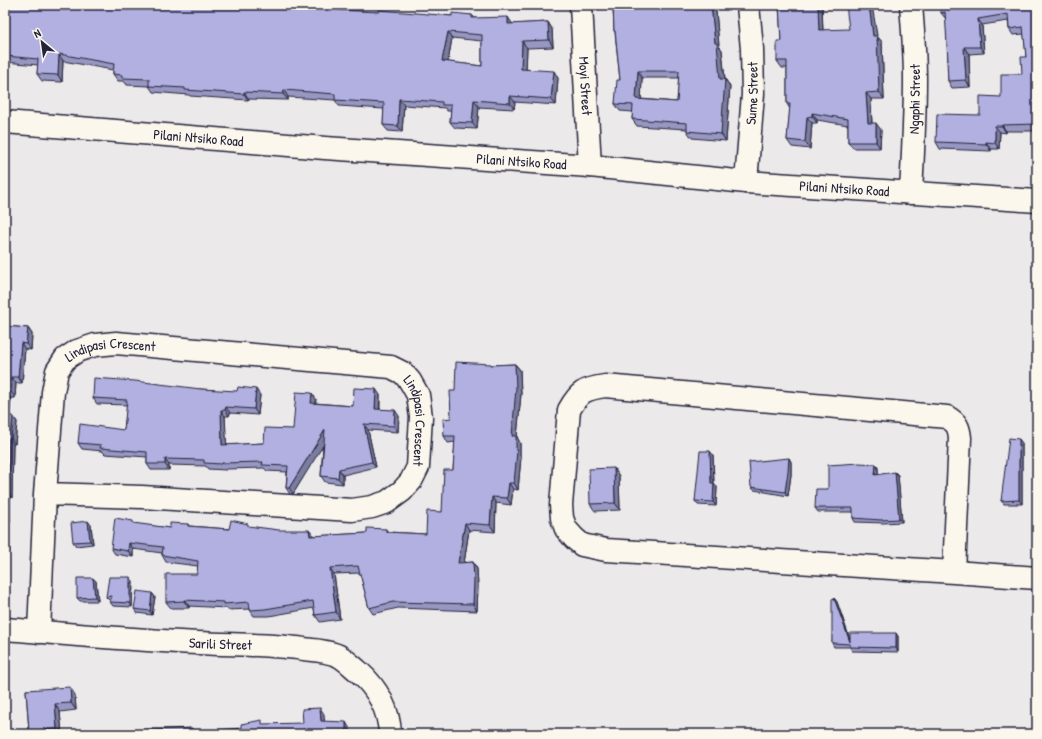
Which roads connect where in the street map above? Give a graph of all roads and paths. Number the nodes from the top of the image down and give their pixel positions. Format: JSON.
{"nodes":[{"id":1,"x":581,"y":5,"type":"edge"},
{"id":2,"x":748,"y":5,"type":"edge"},
{"id":3,"x":911,"y":5,"type":"edge"},
{"id":4,"x":5,"y":122,"type":"edge"},
{"id":5,"x":590,"y":166,"type":"junction"},
{"id":6,"x":746,"y":182,"type":"junction"},
{"id":7,"x":911,"y":193,"type":"junction"},
{"id":8,"x":1037,"y":201,"type":"edge"},
{"id":9,"x":45,"y":494,"type":"junction"},
{"id":10,"x":954,"y":572,"type":"junction"},
{"id":11,"x":1037,"y":578,"type":"edge"},
{"id":12,"x":5,"y":629,"type":"edge"},
{"id":13,"x":39,"y":632,"type":"junction"},
{"id":14,"x":390,"y":734,"type":"edge"}],
"edges":[{"from":1,"to":5,"type":"street","name":"Moyi Street"},
{"from":2,"to":6,"type":"street","name":"Sume Street"},
{"from":3,"to":7,"type":"street","name":"Ngaphi Street"},
{"from":4,"to":5,"type":"street","name":"Pilani Ntsiko Road"},
{"from":5,"to":6,"type":"street","name":"Pilani Ntsiko Road"},
{"from":6,"to":7,"type":"street","name":"Pilani Ntsiko Road"},
{"from":7,"to":8,"type":"street","name":"Pilani Ntsiko Road"},
{"from":9,"to":9,"type":"street","name":"Lindipasi Crescent"},
{"from":9,"to":13,"type":"street","name":"Lindipasi Crescent"},
{"from":10,"to":10,"type":"street"},
{"from":10,"to":11,"type":"street"},
{"from":12,"to":13,"type":"street","name":"Sarili Street"},
{"from":13,"to":14,"type":"street","name":"Sarili Street"}]}
